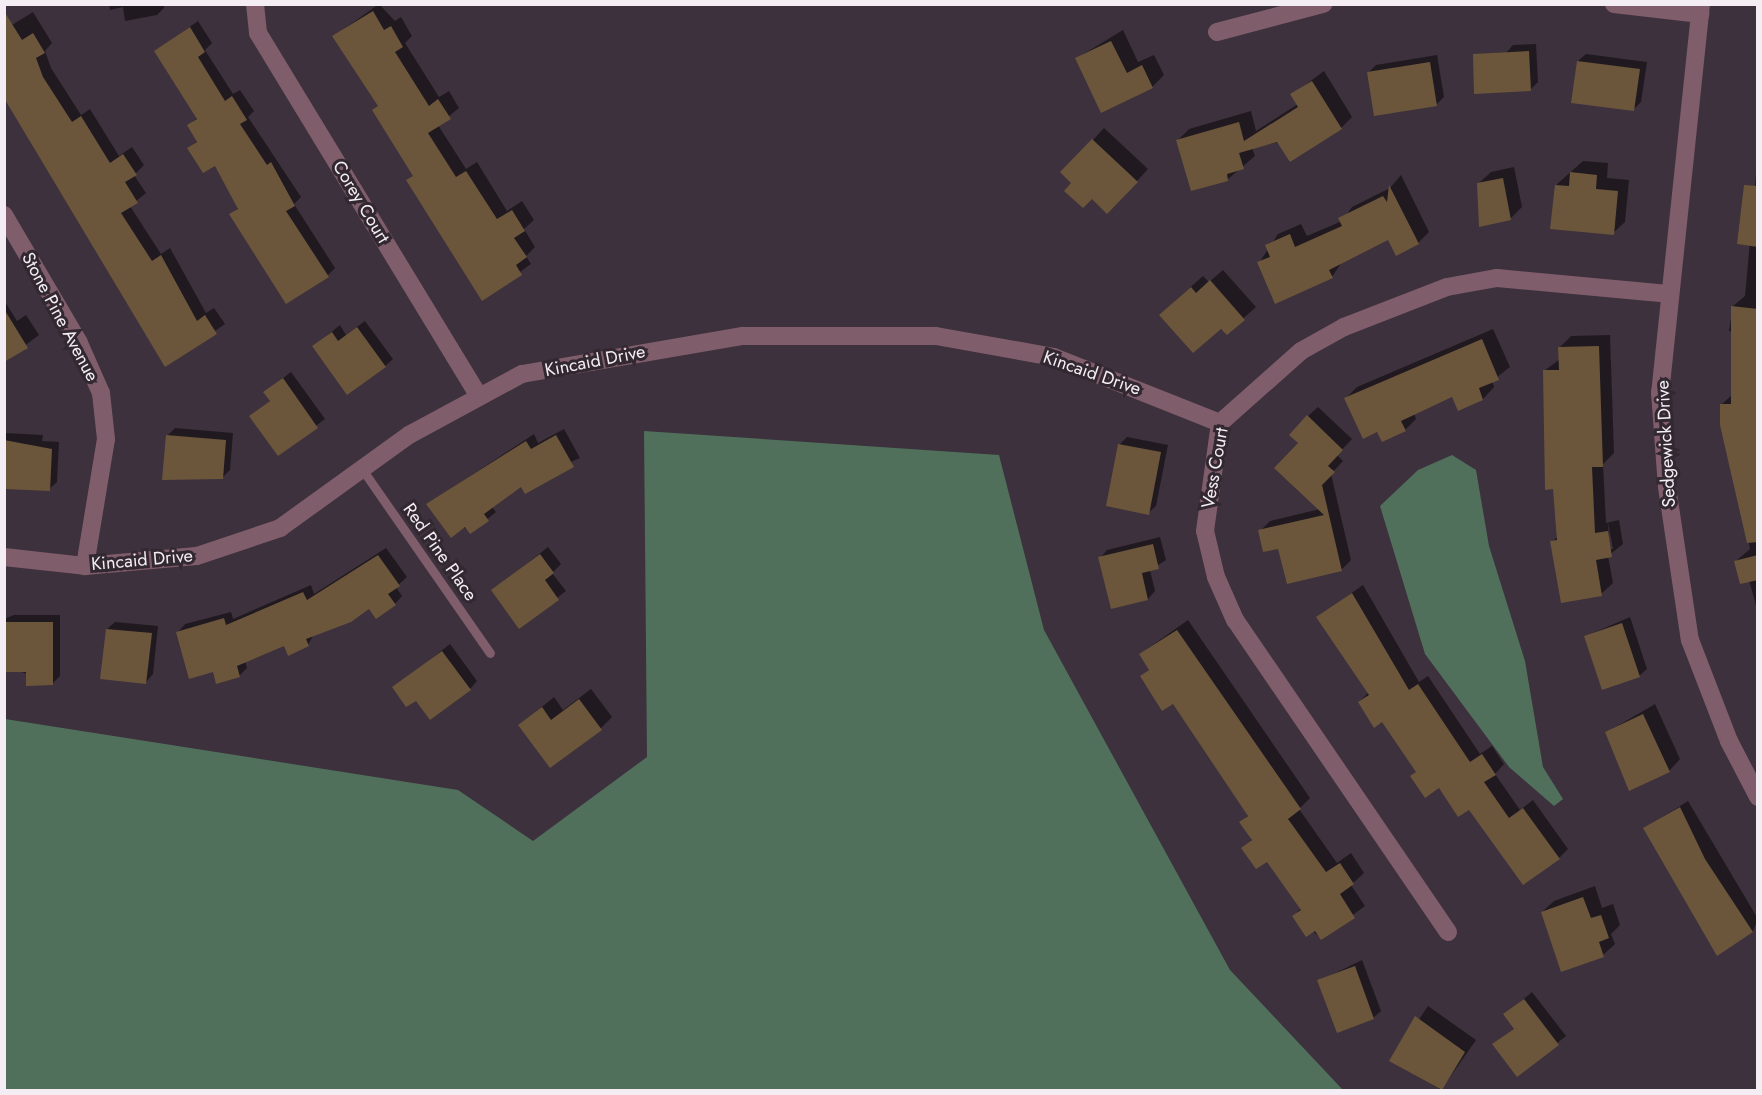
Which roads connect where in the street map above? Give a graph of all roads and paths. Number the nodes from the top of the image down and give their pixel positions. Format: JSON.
{"nodes":[{"id":1,"x":255,"y":4,"type":"edge"},
{"id":2,"x":1323,"y":4,"type":"edge"},
{"id":3,"x":1614,"y":4,"type":"edge"},
{"id":4,"x":1701,"y":9,"type":"edge"},
{"id":5,"x":1217,"y":32,"type":"dead end"},
{"id":6,"x":4,"y":215,"type":"edge"},
{"id":7,"x":1668,"y":294,"type":"junction"},
{"id":8,"x":478,"y":395,"type":"junction"},
{"id":9,"x":1220,"y":423,"type":"junction"},
{"id":10,"x":362,"y":469,"type":"junction"},
{"id":11,"x":4,"y":557,"type":"edge"},
{"id":12,"x":85,"y":566,"type":"junction"},
{"id":13,"x":490,"y":653,"type":"dead end"},
{"id":14,"x":1758,"y":797,"type":"edge"},
{"id":15,"x":1449,"y":932,"type":"dead end"}],
"edges":[{"from":1,"to":8,"type":"street","name":"Corey Court"},
{"from":2,"to":5,"type":"street"},
{"from":3,"to":4,"type":"street"},
{"from":4,"to":7,"type":"street","name":"Sedgewick Drive"},
{"from":6,"to":12,"type":"street","name":"Stone Pine Avenue"},
{"from":7,"to":9,"type":"street","name":"Vess Court"},
{"from":7,"to":14,"type":"street","name":"Sedgewick Drive"},
{"from":8,"to":9,"type":"street","name":"Kincaid Drive"},
{"from":8,"to":10,"type":"street","name":"Kincaid Drive"},
{"from":9,"to":15,"type":"street","name":"Vess Court"},
{"from":10,"to":12,"type":"street","name":"Kincaid Drive"},
{"from":10,"to":13,"type":"lane","name":"Red Pine Place"},
{"from":11,"to":12,"type":"street","name":"Kincaid Drive"}]}
